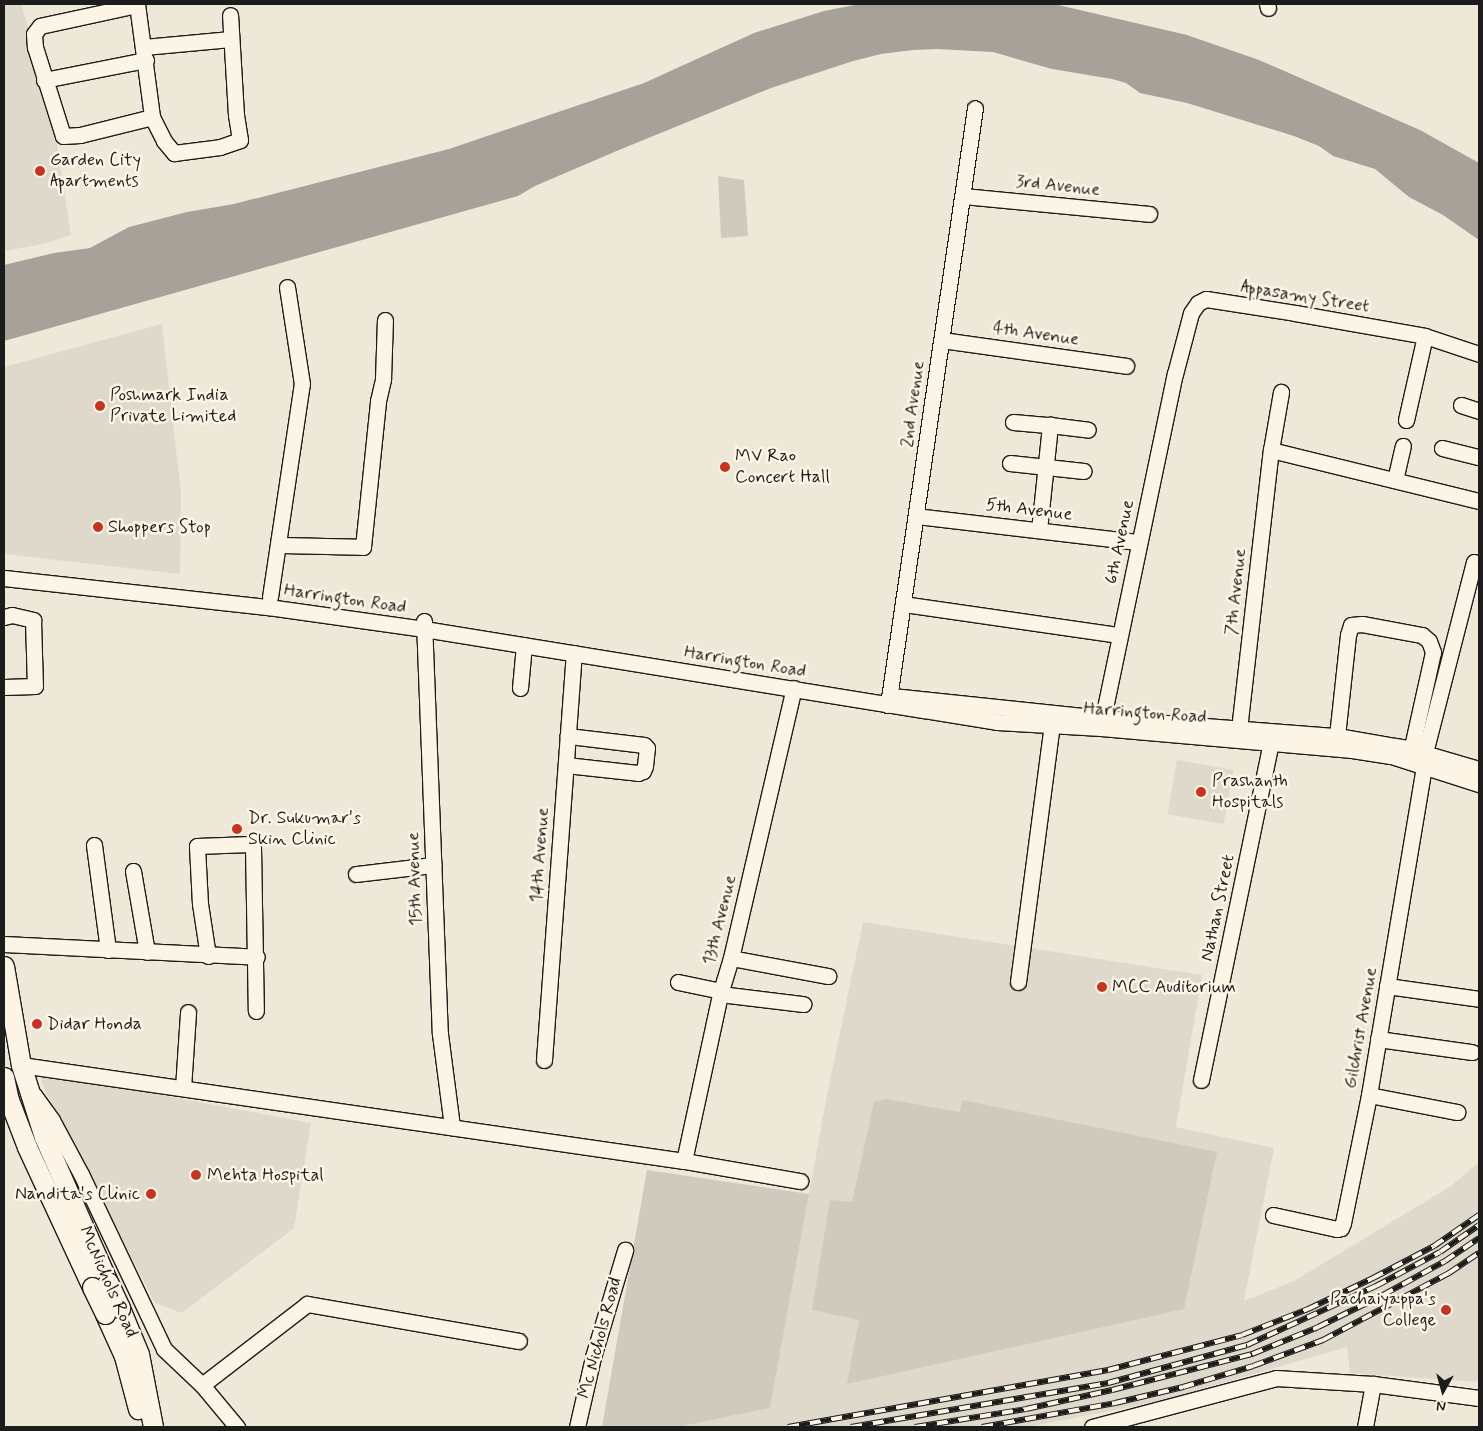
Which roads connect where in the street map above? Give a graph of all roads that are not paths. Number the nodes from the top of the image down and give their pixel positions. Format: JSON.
{"nodes":[{"id":1,"x":137,"y":4,"type":"edge"},
{"id":2,"x":230,"y":15,"type":"dead end"},
{"id":3,"x":232,"y":39,"type":"junction"},
{"id":4,"x":145,"y":54,"type":"junction"},
{"id":5,"x":44,"y":80,"type":"junction"},
{"id":6,"x":975,"y":108,"type":"dead end"},
{"id":7,"x":152,"y":117,"type":"junction"},
{"id":8,"x":963,"y":196,"type":"junction"},
{"id":9,"x":1148,"y":214,"type":"dead end"},
{"id":10,"x":287,"y":287,"type":"dead end"},
{"id":11,"x":384,"y":320,"type":"dead end"},
{"id":12,"x":1425,"y":336,"type":"junction"},
{"id":13,"x":942,"y":340,"type":"junction"},
{"id":14,"x":1479,"y":354,"type":"edge"},
{"id":15,"x":1126,"y":366,"type":"dead end"},
{"id":16,"x":1175,"y":374,"type":"joint"},
{"id":17,"x":1280,"y":392,"type":"dead end"},
{"id":18,"x":1461,"y":405,"type":"dead end"},
{"id":19,"x":1479,"y":411,"type":"edge"},
{"id":20,"x":1406,"y":420,"type":"dead end"},
{"id":21,"x":1012,"y":422,"type":"dead end"},
{"id":22,"x":1050,"y":426,"type":"junction"},
{"id":23,"x":1088,"y":430,"type":"dead end"},
{"id":24,"x":1403,"y":446,"type":"dead end"},
{"id":25,"x":1442,"y":448,"type":"dead end"},
{"id":26,"x":1271,"y":450,"type":"junction"},
{"id":27,"x":1479,"y":457,"type":"edge"},
{"id":28,"x":1010,"y":463,"type":"dead end"},
{"id":29,"x":1046,"y":467,"type":"junction"},
{"id":30,"x":1084,"y":471,"type":"dead end"},
{"id":31,"x":1394,"y":480,"type":"junction"},
{"id":32,"x":1479,"y":501,"type":"edge"},
{"id":33,"x":916,"y":516,"type":"junction"},
{"id":34,"x":1039,"y":530,"type":"junction"},
{"id":35,"x":1138,"y":542,"type":"junction"},
{"id":36,"x":278,"y":545,"type":"junction"},
{"id":37,"x":1474,"y":562,"type":"dead end"},
{"id":38,"x":4,"y":568,"type":"edge"},
{"id":39,"x":4,"y":578,"type":"edge"},
{"id":40,"x":270,"y":597,"type":"junction"},
{"id":41,"x":903,"y":604,"type":"junction"},
{"id":42,"x":4,"y":617,"type":"edge"},
{"id":43,"x":424,"y":625,"type":"junction"},
{"id":44,"x":1119,"y":635,"type":"junction"},
{"id":45,"x":524,"y":645,"type":"junction"},
{"id":46,"x":574,"y":654,"type":"junction"},
{"id":47,"x":4,"y":687,"type":"edge"},
{"id":48,"x":520,"y":688,"type":"dead end"},
{"id":49,"x":794,"y":688,"type":"junction"},
{"id":50,"x":889,"y":700,"type":"junction"},
{"id":51,"x":1102,"y":723,"type":"junction"},
{"id":52,"x":1052,"y":725,"type":"junction"},
{"id":53,"x":1238,"y":733,"type":"junction"},
{"id":54,"x":568,"y":736,"type":"junction"},
{"id":55,"x":1337,"y":736,"type":"junction"},
{"id":56,"x":1271,"y":742,"type":"junction"},
{"id":57,"x":1394,"y":751,"type":"junction"},
{"id":58,"x":1422,"y":756,"type":"junction"},
{"id":59,"x":1479,"y":762,"type":"edge"},
{"id":60,"x":566,"y":765,"type":"junction"},
{"id":61,"x":1479,"y":769,"type":"edge"},
{"id":62,"x":1479,"y":784,"type":"edge"},
{"id":63,"x":1479,"y":792,"type":"edge"},
{"id":64,"x":94,"y":845,"type":"dead end"},
{"id":65,"x":433,"y":865,"type":"junction"},
{"id":66,"x":133,"y":871,"type":"dead end"},
{"id":67,"x":356,"y":874,"type":"dead end"},
{"id":68,"x":4,"y":944,"type":"edge"},
{"id":69,"x":108,"y":950,"type":"junction"},
{"id":70,"x":147,"y":952,"type":"junction"},
{"id":71,"x":208,"y":956,"type":"junction"},
{"id":72,"x":257,"y":957,"type":"junction"},
{"id":73,"x":731,"y":958,"type":"junction"},
{"id":74,"x":4,"y":966,"type":"edge"},
{"id":75,"x":828,"y":976,"type":"dead end"},
{"id":76,"x":678,"y":982,"type":"dead end"},
{"id":77,"x":1018,"y":982,"type":"dead end"},
{"id":78,"x":1387,"y":986,"type":"junction"},
{"id":79,"x":721,"y":993,"type":"junction"},
{"id":80,"x":1479,"y":999,"type":"edge"},
{"id":81,"x":803,"y":1004,"type":"dead end"},
{"id":82,"x":188,"y":1012,"type":"dead end"},
{"id":83,"x":256,"y":1012,"type":"dead end"},
{"id":84,"x":1378,"y":1039,"type":"junction"},
{"id":85,"x":1472,"y":1052,"type":"dead end"},
{"id":86,"x":544,"y":1060,"type":"dead end"},
{"id":87,"x":21,"y":1065,"type":"junction"},
{"id":88,"x":4,"y":1077,"type":"edge"},
{"id":89,"x":1201,"y":1080,"type":"dead end"},
{"id":90,"x":183,"y":1088,"type":"junction"},
{"id":91,"x":30,"y":1089,"type":"junction"},
{"id":92,"x":1369,"y":1095,"type":"junction"},
{"id":93,"x":7,"y":1109,"type":"edge"},
{"id":94,"x":1457,"y":1112,"type":"dead end"},
{"id":95,"x":452,"y":1128,"type":"junction"},
{"id":96,"x":684,"y":1161,"type":"junction"},
{"id":97,"x":800,"y":1181,"type":"dead end"},
{"id":98,"x":1273,"y":1215,"type":"dead end"},
{"id":99,"x":625,"y":1250,"type":"dead end"},
{"id":100,"x":100,"y":1284,"type":"junction"},
{"id":101,"x":135,"y":1287,"type":"junction"},
{"id":102,"x":112,"y":1311,"type":"junction"},
{"id":103,"x":519,"y":1341,"type":"dead end"},
{"id":104,"x":1373,"y":1384,"type":"junction"},
{"id":105,"x":202,"y":1386,"type":"junction"},
{"id":106,"x":1479,"y":1398,"type":"edge"},
{"id":107,"x":141,"y":1427,"type":"edge"},
{"id":108,"x":153,"y":1427,"type":"edge"},
{"id":109,"x":237,"y":1427,"type":"edge"},
{"id":110,"x":577,"y":1427,"type":"edge"},
{"id":111,"x":1092,"y":1427,"type":"edge"},
{"id":112,"x":1365,"y":1427,"type":"edge"}],
"edges":[{"from":1,"to":4,"type":"street"},
{"from":1,"to":5,"type":"street"},
{"from":2,"to":3,"type":"street"},
{"from":3,"to":4,"type":"street"},
{"from":3,"to":7,"type":"street"},
{"from":4,"to":5,"type":"street"},
{"from":4,"to":7,"type":"street"},
{"from":5,"to":7,"type":"street"},
{"from":6,"to":8,"type":"street","name":"2nd Avenue"},
{"from":8,"to":9,"type":"street","name":"3rd Avenue"},
{"from":8,"to":13,"type":"street","name":"2nd Avenue"},
{"from":10,"to":36,"type":"street"},
{"from":11,"to":36,"type":"street"},
{"from":12,"to":14,"type":"street","name":"Appasamy Street"},
{"from":12,"to":16,"type":"street","name":"Appasamy Street"},
{"from":12,"to":20,"type":"street"},
{"from":13,"to":15,"type":"street","name":"4th Avenue"},
{"from":13,"to":33,"type":"street","name":"2nd Avenue"},
{"from":16,"to":35,"type":"street","name":"6th Avenue"},
{"from":17,"to":26,"type":"street","name":"7th Avenue"},
{"from":18,"to":19,"type":"street"},
{"from":21,"to":22,"type":"street"},
{"from":22,"to":23,"type":"street"},
{"from":22,"to":29,"type":"street"},
{"from":24,"to":31,"type":"street"},
{"from":25,"to":27,"type":"street"},
{"from":26,"to":31,"type":"street"},
{"from":26,"to":53,"type":"street","name":"7th Avenue"},
{"from":28,"to":29,"type":"street"},
{"from":29,"to":30,"type":"street"},
{"from":29,"to":34,"type":"street"},
{"from":31,"to":32,"type":"street"},
{"from":33,"to":34,"type":"street","name":"5th Avenue"},
{"from":33,"to":41,"type":"street","name":"2nd Avenue"},
{"from":34,"to":35,"type":"street","name":"5th Avenue"},
{"from":35,"to":44,"type":"street","name":"6th Avenue"},
{"from":36,"to":40,"type":"street"},
{"from":37,"to":58,"type":"street"},
{"from":38,"to":40,"type":"street"},
{"from":39,"to":43,"type":"street","name":"Harrington Road"},
{"from":40,"to":43,"type":"street"},
{"from":41,"to":44,"type":"street"},
{"from":41,"to":50,"type":"street","name":"2nd Avenue"},
{"from":42,"to":47,"type":"street"},
{"from":43,"to":45,"type":"street","name":"Harrington Road"},
{"from":43,"to":50,"type":"street"},
{"from":43,"to":65,"type":"street","name":"15th Avenue"},
{"from":44,"to":51,"type":"street","name":"6th Avenue"},
{"from":45,"to":46,"type":"street","name":"Harrington Road"},
{"from":45,"to":48,"type":"street"},
{"from":46,"to":49,"type":"street","name":"Harrington Road"},
{"from":46,"to":54,"type":"street","name":"14th Avenue"},
{"from":49,"to":50,"type":"street","name":"Harrington Road"},
{"from":49,"to":73,"type":"street","name":"13th Avenue"},
{"from":50,"to":51,"type":"street"},
{"from":50,"to":52,"type":"street","name":"Harrington Road"},
{"from":51,"to":52,"type":"street","name":"Harrington Road"},
{"from":51,"to":53,"type":"street","name":"Harrington Road"},
{"from":52,"to":77,"type":"street"},
{"from":53,"to":55,"type":"street"},
{"from":53,"to":56,"type":"street","name":"Harrington Road"},
{"from":54,"to":60,"type":"street","name":"14th Avenue"},
{"from":54,"to":60,"type":"street"},
{"from":55,"to":57,"type":"street"},
{"from":55,"to":58,"type":"street"},
{"from":56,"to":57,"type":"street","name":"Harrington Road"},
{"from":56,"to":89,"type":"street","name":"Nathan Street"},
{"from":57,"to":58,"type":"street","name":"Harrington Road"},
{"from":57,"to":58,"type":"street"},
{"from":58,"to":59,"type":"street"},
{"from":58,"to":61,"type":"street","name":"Harrington Road"},
{"from":58,"to":62,"type":"street","name":"Harrington Road"},
{"from":58,"to":63,"type":"street"},
{"from":58,"to":78,"type":"street","name":"Gilchrist Avenue"},
{"from":60,"to":86,"type":"street","name":"14th Avenue"},
{"from":64,"to":69,"type":"street"},
{"from":65,"to":67,"type":"street"},
{"from":65,"to":95,"type":"street","name":"15th Avenue"},
{"from":66,"to":70,"type":"street"},
{"from":68,"to":69,"type":"street"},
{"from":69,"to":70,"type":"street"},
{"from":70,"to":71,"type":"street"},
{"from":71,"to":72,"type":"street"},
{"from":71,"to":72,"type":"street"},
{"from":72,"to":83,"type":"street"},
{"from":73,"to":75,"type":"street"},
{"from":73,"to":79,"type":"street","name":"13th Avenue"},
{"from":74,"to":87,"type":"main road","name":"McNichols Road"},
{"from":76,"to":79,"type":"street"},
{"from":78,"to":80,"type":"street"},
{"from":78,"to":84,"type":"street","name":"Gilchrist Avenue"},
{"from":79,"to":81,"type":"street"},
{"from":79,"to":96,"type":"street","name":"13th Avenue"},
{"from":82,"to":90,"type":"street"},
{"from":84,"to":85,"type":"street"},
{"from":84,"to":92,"type":"street","name":"Gilchrist Avenue"},
{"from":87,"to":90,"type":"street"},
{"from":87,"to":91,"type":"main road","name":"McNichols Road"},
{"from":88,"to":93,"type":"main road"},
{"from":90,"to":95,"type":"street"},
{"from":91,"to":100,"type":"main road","name":"McNichols Road"},
{"from":91,"to":101,"type":"street"},
{"from":92,"to":94,"type":"street"},
{"from":92,"to":98,"type":"street","name":"Gilchrist Avenue"},
{"from":93,"to":100,"type":"main road"},
{"from":93,"to":101,"type":"street"},
{"from":95,"to":96,"type":"street"},
{"from":96,"to":97,"type":"street"},
{"from":99,"to":110,"type":"street","name":"Mc Nichols Road"},
{"from":100,"to":102,"type":"main road","name":"McNichols Road","bridge":true},
{"from":101,"to":105,"type":"street"},
{"from":102,"to":107,"type":"main road"},
{"from":102,"to":108,"type":"main road","name":"McNichols Road"},
{"from":103,"to":105,"type":"street"},
{"from":104,"to":106,"type":"street"},
{"from":104,"to":111,"type":"street"},
{"from":104,"to":112,"type":"street"},
{"from":105,"to":109,"type":"street"}]}
